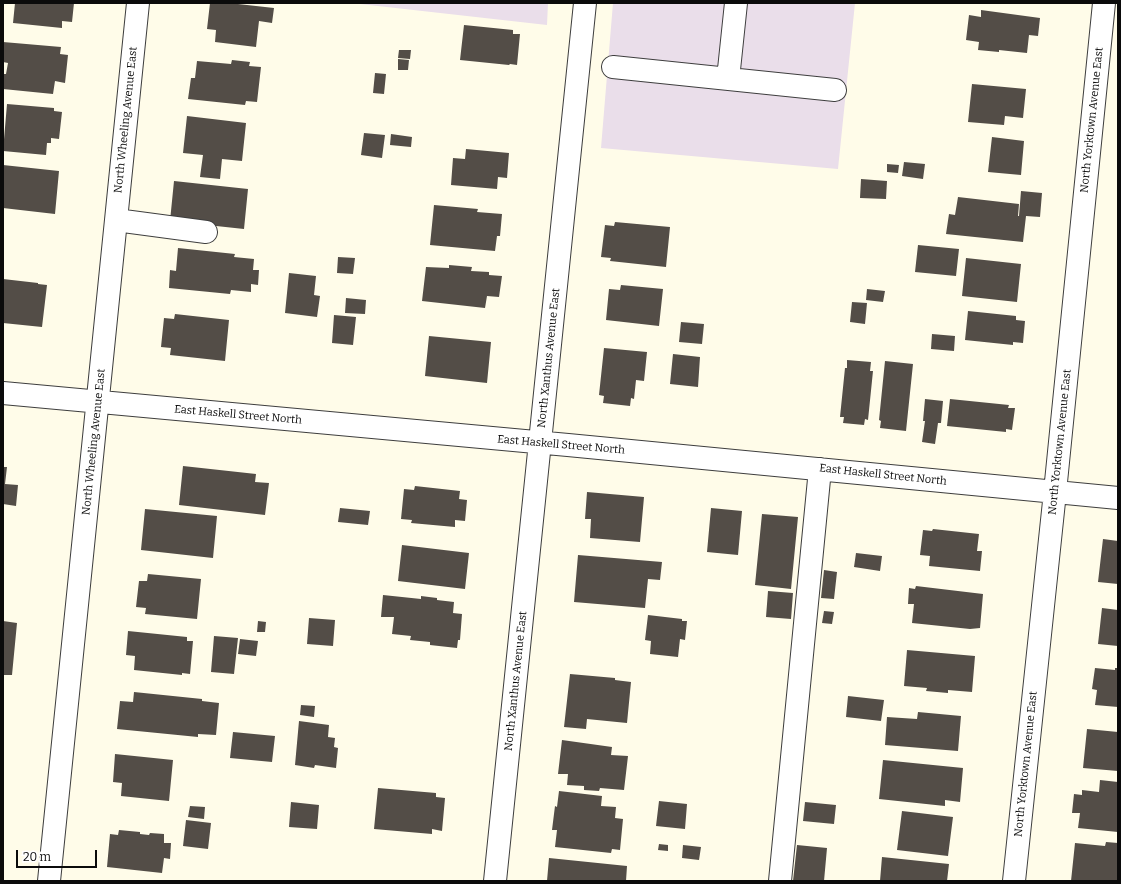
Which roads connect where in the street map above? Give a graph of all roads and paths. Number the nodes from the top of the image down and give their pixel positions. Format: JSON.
{"nodes":[{"id":1,"x":138,"y":3,"type":"edge"},
{"id":2,"x":585,"y":3,"type":"edge"},
{"id":3,"x":736,"y":3,"type":"edge"},
{"id":4,"x":1104,"y":3,"type":"edge"},
{"id":5,"x":613,"y":67,"type":"dead end"},
{"id":6,"x":728,"y":79,"type":"junction"},
{"id":7,"x":835,"y":90,"type":"dead end"},
{"id":8,"x":116,"y":220,"type":"junction"},
{"id":9,"x":206,"y":232,"type":"dead end"},
{"id":10,"x":3,"y":393,"type":"edge"},
{"id":11,"x":98,"y":402,"type":"junction"},
{"id":12,"x":540,"y":442,"type":"junction"},
{"id":13,"x":820,"y":469,"type":"junction"},
{"id":14,"x":1055,"y":492,"type":"junction"},
{"id":15,"x":1118,"y":498,"type":"edge"},
{"id":16,"x":50,"y":881,"type":"edge"},
{"id":17,"x":496,"y":881,"type":"edge"},
{"id":18,"x":780,"y":881,"type":"edge"},
{"id":19,"x":1014,"y":881,"type":"edge"}],
"edges":[{"from":1,"to":8,"type":"street","name":"North Wheeling Avenue East"},
{"from":2,"to":12,"type":"street","name":"North Xanthus Avenue East"},
{"from":3,"to":6,"type":"street"},
{"from":4,"to":14,"type":"street","name":"North Yorktown Avenue East"},
{"from":5,"to":6,"type":"street"},
{"from":6,"to":7,"type":"street"},
{"from":8,"to":9,"type":"street"},
{"from":8,"to":11,"type":"street","name":"North Wheeling Avenue East"},
{"from":10,"to":11,"type":"street","name":"East Haskell Street North"},
{"from":11,"to":12,"type":"street","name":"East Haskell Street North"},
{"from":11,"to":16,"type":"street","name":"North Wheeling Avenue East"},
{"from":12,"to":13,"type":"street","name":"East Haskell Street North"},
{"from":12,"to":17,"type":"street","name":"North Xanthus Avenue East"},
{"from":13,"to":14,"type":"street","name":"East Haskell Street North"},
{"from":13,"to":18,"type":"street"},
{"from":14,"to":15,"type":"street","name":"East Haskell Street North"},
{"from":14,"to":19,"type":"street","name":"North Yorktown Avenue East"}]}
